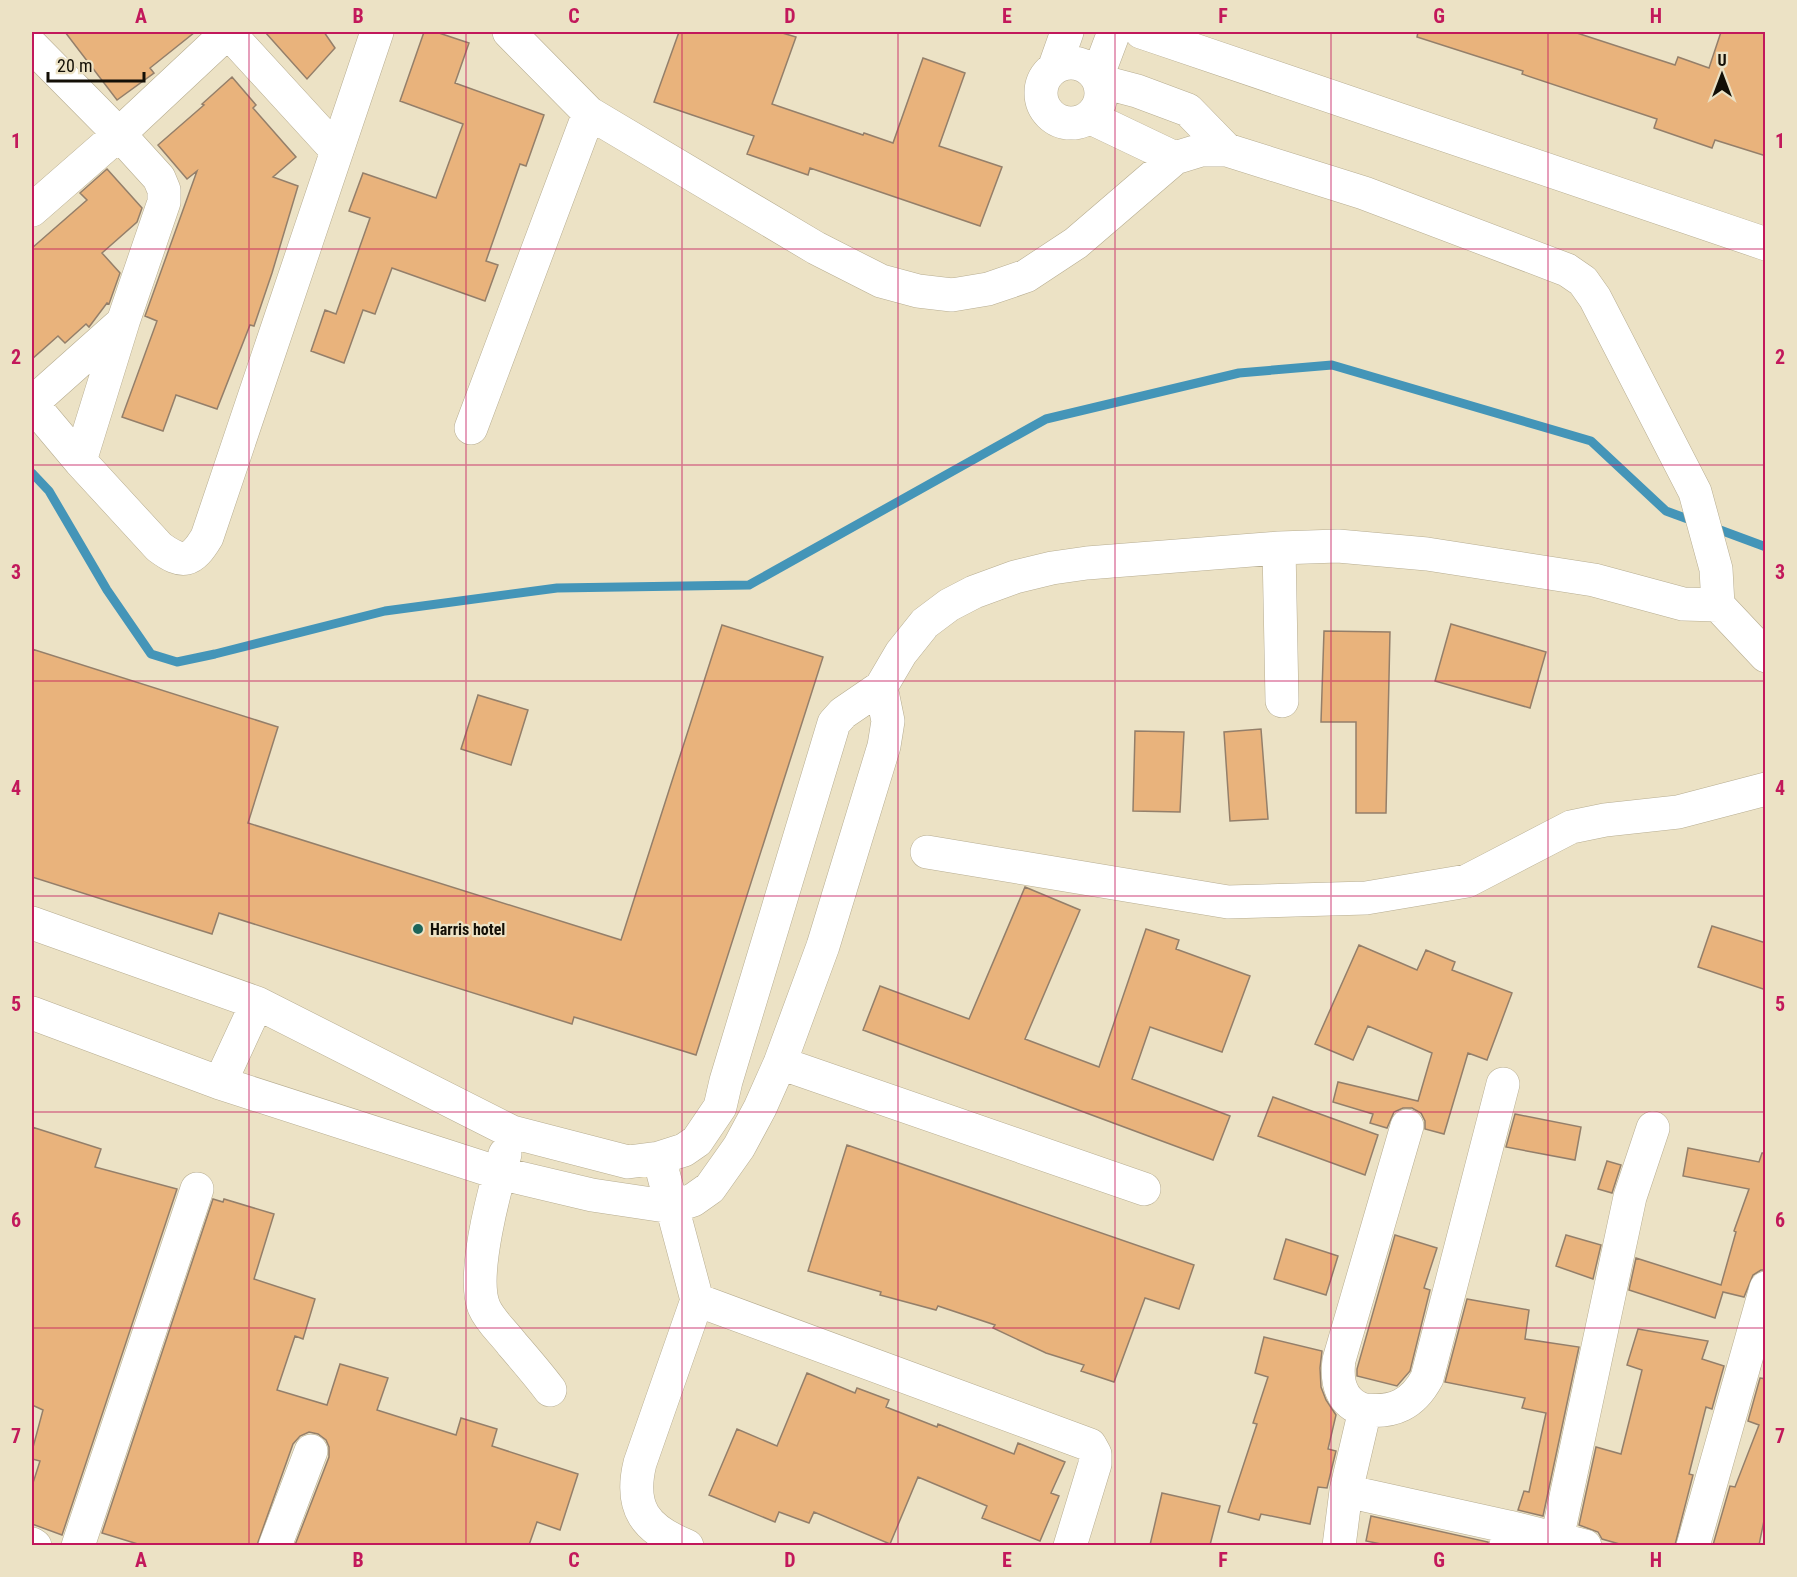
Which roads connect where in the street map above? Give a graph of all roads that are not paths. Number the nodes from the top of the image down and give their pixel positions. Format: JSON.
{"nodes":[{"id":1,"x":228,"y":32,"type":"edge"},
{"id":2,"x":377,"y":32,"type":"edge"},
{"id":3,"x":509,"y":32,"type":"edge"},
{"id":4,"x":1067,"y":32,"type":"edge"},
{"id":5,"x":1114,"y":32,"type":"edge"},
{"id":6,"x":1142,"y":32,"type":"edge"},
{"id":7,"x":32,"y":46,"type":"edge"},
{"id":8,"x":1056,"y":66,"type":"junction"},
{"id":9,"x":1098,"y":79,"type":"junction"},
{"id":10,"x":589,"y":112,"type":"junction"},
{"id":11,"x":1089,"y":117,"type":"junction"},
{"id":12,"x":120,"y":134,"type":"junction"},
{"id":13,"x":1227,"y":150,"type":"junction"},
{"id":14,"x":337,"y":151,"type":"junction"},
{"id":15,"x":1175,"y":158,"type":"junction"},
{"id":16,"x":32,"y":210,"type":"edge"},
{"id":17,"x":1766,"y":244,"type":"edge"},
{"id":18,"x":123,"y":322,"type":"junction"},
{"id":19,"x":471,"y":428,"type":"dead end"},
{"id":20,"x":80,"y":461,"type":"junction"},
{"id":21,"x":1280,"y":548,"type":"junction"},
{"id":22,"x":1718,"y":605,"type":"junction"},
{"id":23,"x":1766,"y":656,"type":"edge"},
{"id":24,"x":881,"y":687,"type":"junction"},
{"id":25,"x":1282,"y":701,"type":"dead end"},
{"id":26,"x":1766,"y":789,"type":"edge"},
{"id":27,"x":927,"y":852,"type":"dead end"},
{"id":28,"x":32,"y":923,"type":"edge"},
{"id":29,"x":257,"y":1002,"type":"junction"},
{"id":30,"x":32,"y":1013,"type":"edge"},
{"id":31,"x":780,"y":1062,"type":"junction"},
{"id":32,"x":220,"y":1083,"type":"junction"},
{"id":33,"x":1503,"y":1084,"type":"dead end"},
{"id":34,"x":1407,"y":1126,"type":"dead end"},
{"id":35,"x":1653,"y":1128,"type":"dead end"},
{"id":36,"x":512,"y":1132,"type":"junction"},
{"id":37,"x":660,"y":1158,"type":"junction"},
{"id":38,"x":499,"y":1173,"type":"junction"},
{"id":39,"x":197,"y":1190,"type":"dead end"},
{"id":40,"x":1144,"y":1190,"type":"dead end"},
{"id":41,"x":672,"y":1208,"type":"junction"},
{"id":42,"x":1766,"y":1288,"type":"edge"},
{"id":43,"x":697,"y":1300,"type":"junction"},
{"id":44,"x":550,"y":1390,"type":"dead end"},
{"id":45,"x":1365,"y":1410,"type":"junction"},
{"id":46,"x":311,"y":1451,"type":"dead end"},
{"id":47,"x":1346,"y":1491,"type":"junction"},
{"id":48,"x":1507,"y":1536,"type":"edge"},
{"id":49,"x":1571,"y":1542,"type":"edge"},
{"id":50,"x":78,"y":1545,"type":"edge"},
{"id":51,"x":275,"y":1545,"type":"edge"},
{"id":52,"x":687,"y":1545,"type":"edge"},
{"id":53,"x":1070,"y":1545,"type":"edge"},
{"id":54,"x":1338,"y":1545,"type":"edge"},
{"id":55,"x":1693,"y":1545,"type":"edge"}],
"edges":[{"from":1,"to":12,"type":"street"},
{"from":1,"to":14,"type":"street"},
{"from":2,"to":14,"type":"street"},
{"from":3,"to":10,"type":"street"},
{"from":4,"to":8,"type":"street"},
{"from":5,"to":9,"type":"street"},
{"from":6,"to":17,"type":"street"},
{"from":7,"to":12,"type":"street"},
{"from":8,"to":9,"type":"street"},
{"from":8,"to":11,"type":"street"},
{"from":9,"to":11,"type":"street"},
{"from":9,"to":13,"type":"street"},
{"from":10,"to":15,"type":"street"},
{"from":10,"to":19,"type":"street"},
{"from":11,"to":15,"type":"street"},
{"from":12,"to":16,"type":"street"},
{"from":12,"to":18,"type":"street"},
{"from":13,"to":15,"type":"street"},
{"from":13,"to":22,"type":"street"},
{"from":14,"to":20,"type":"street"},
{"from":18,"to":20,"type":"street"},
{"from":18,"to":20,"type":"street"},
{"from":21,"to":22,"type":"street"},
{"from":21,"to":24,"type":"street"},
{"from":21,"to":25,"type":"street"},
{"from":22,"to":23,"type":"street"},
{"from":24,"to":31,"type":"street"},
{"from":24,"to":37,"type":"street"},
{"from":26,"to":27,"type":"street"},
{"from":28,"to":29,"type":"street"},
{"from":29,"to":32,"type":"street"},
{"from":29,"to":36,"type":"street"},
{"from":30,"to":32,"type":"street"},
{"from":31,"to":40,"type":"street"},
{"from":31,"to":41,"type":"street"},
{"from":32,"to":38,"type":"street"},
{"from":33,"to":45,"type":"street"},
{"from":34,"to":45,"type":"street"},
{"from":35,"to":49,"type":"street"},
{"from":36,"to":37,"type":"street"},
{"from":36,"to":38,"type":"street"},
{"from":37,"to":41,"type":"street"},
{"from":38,"to":41,"type":"street"},
{"from":38,"to":44,"type":"street"},
{"from":39,"to":50,"type":"street"},
{"from":41,"to":43,"type":"street"},
{"from":42,"to":55,"type":"street"},
{"from":43,"to":52,"type":"street"},
{"from":43,"to":53,"type":"street"},
{"from":45,"to":47,"type":"street"},
{"from":46,"to":51,"type":"street"},
{"from":47,"to":48,"type":"street"},
{"from":47,"to":54,"type":"street"},
{"from":48,"to":49,"type":"street"}]}
